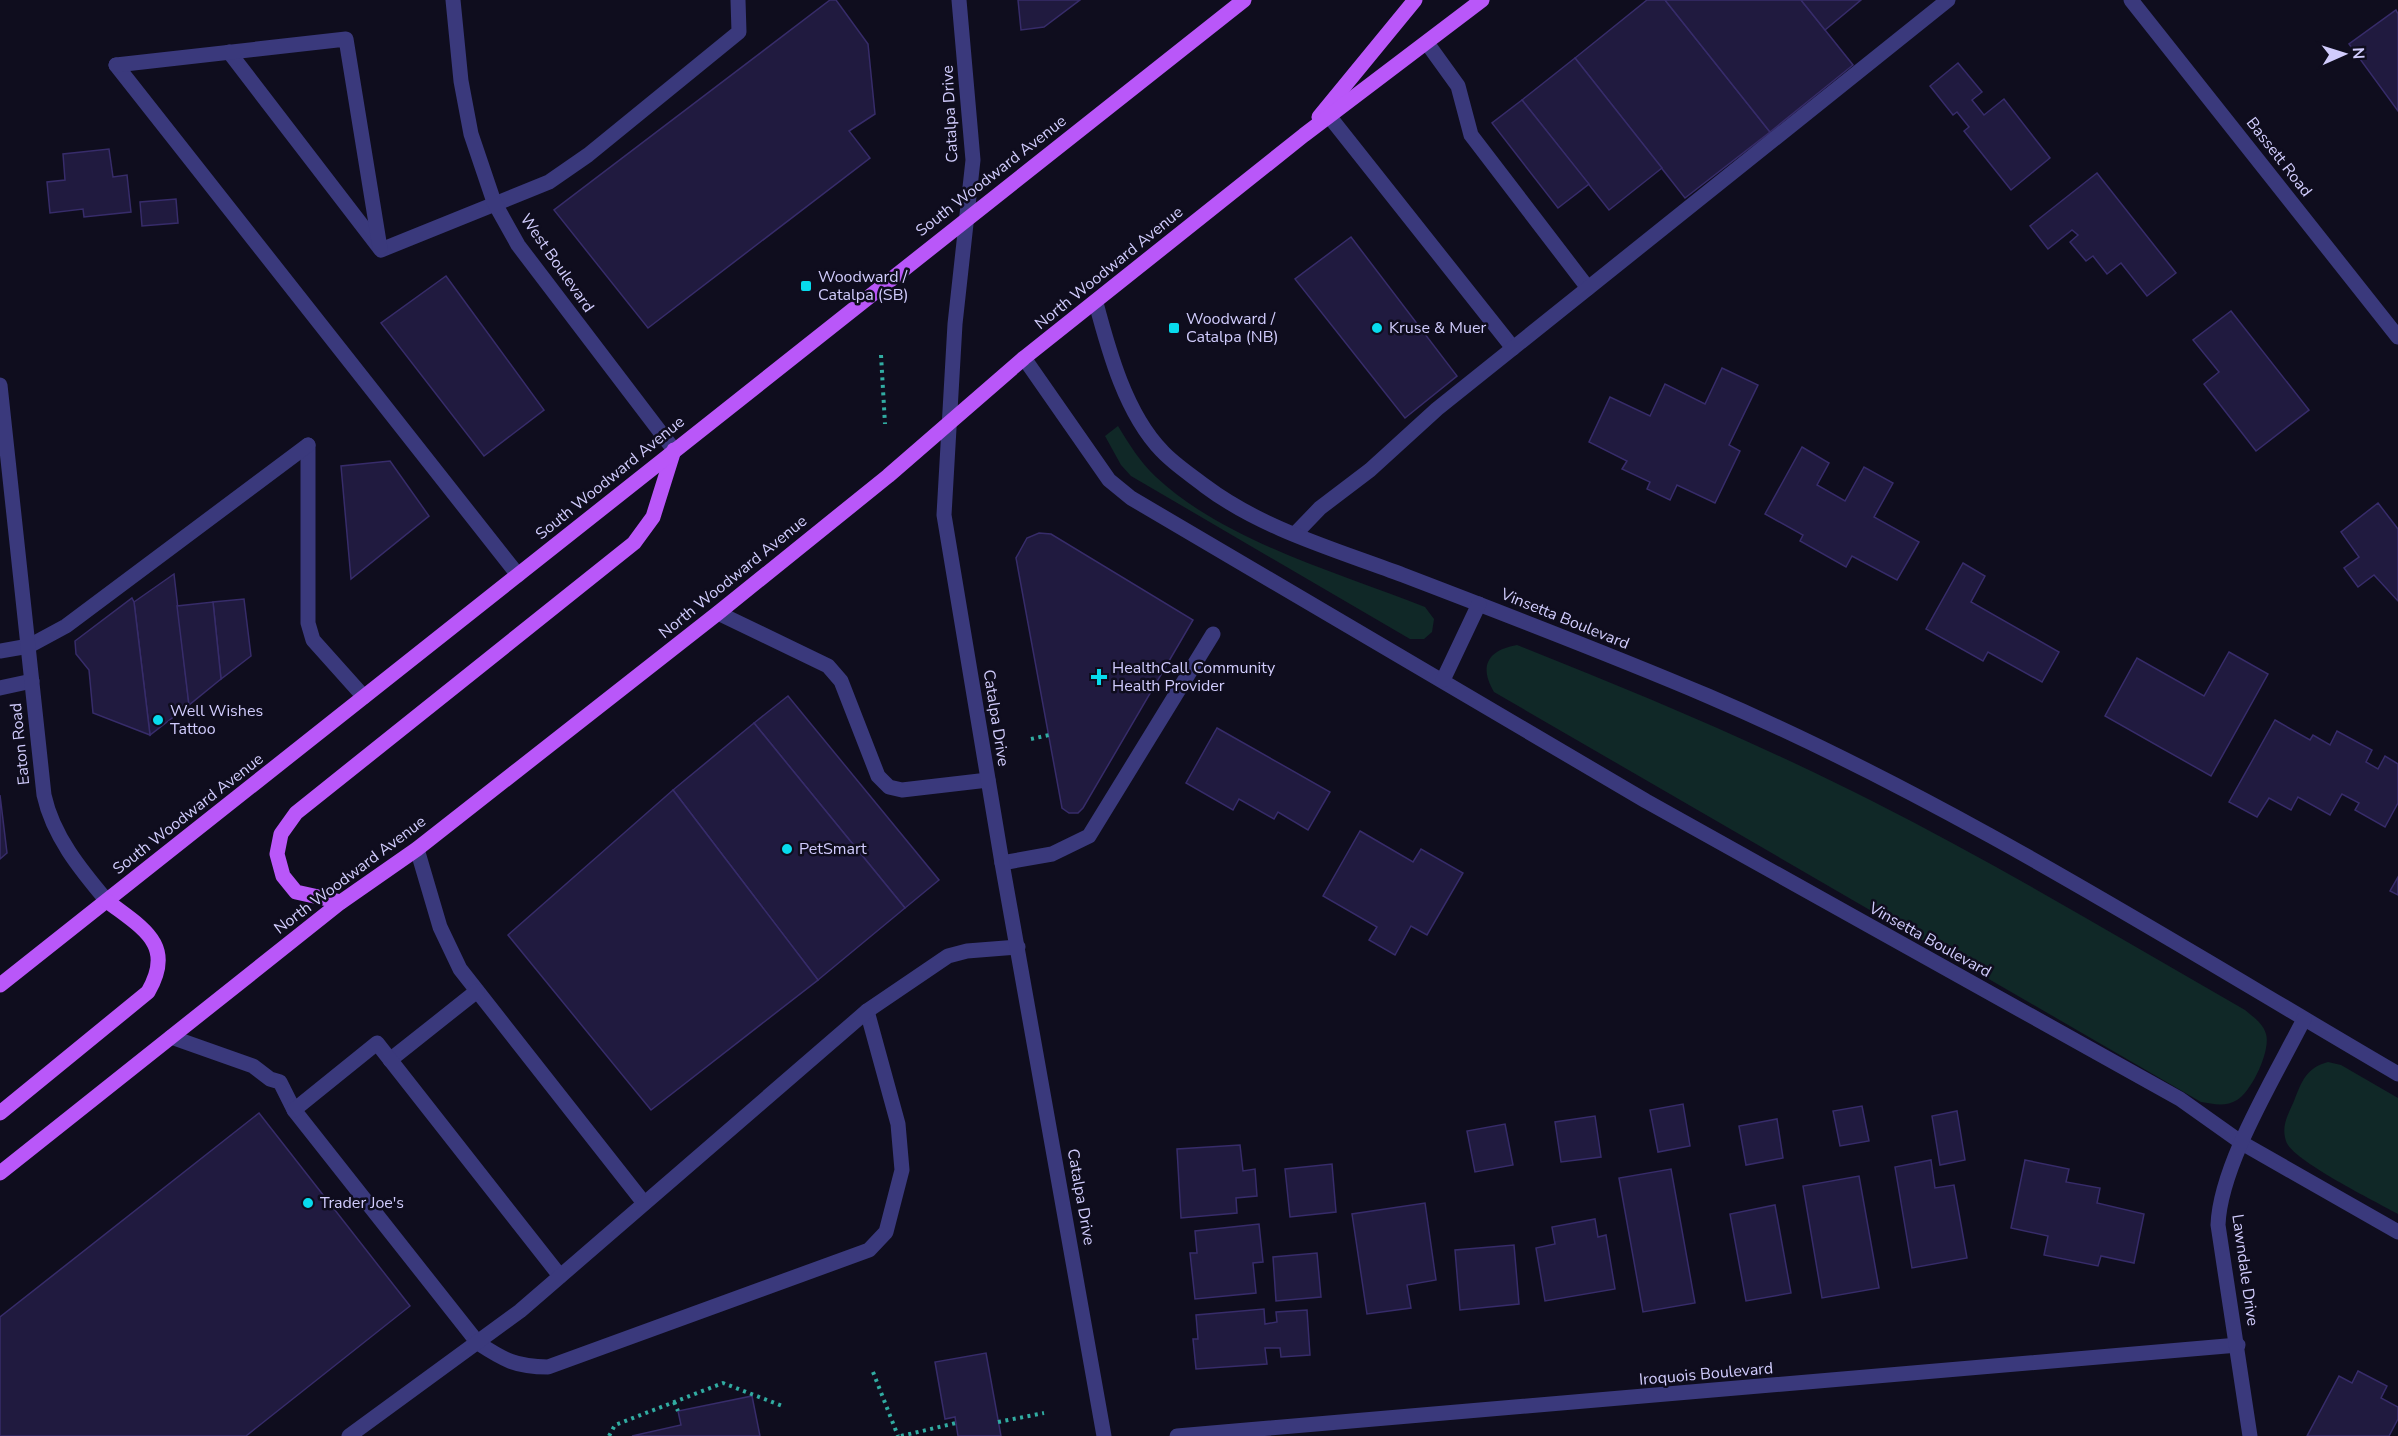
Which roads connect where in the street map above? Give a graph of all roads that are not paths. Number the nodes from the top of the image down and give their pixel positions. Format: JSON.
{"nodes":[{"id":1,"x":453,"y":0,"type":"edge"},
{"id":2,"x":738,"y":0,"type":"edge"},
{"id":3,"x":959,"y":0,"type":"edge"},
{"id":4,"x":1244,"y":0,"type":"edge"},
{"id":5,"x":1415,"y":0,"type":"edge"},
{"id":6,"x":1482,"y":0,"type":"edge"},
{"id":7,"x":1948,"y":0,"type":"edge"},
{"id":8,"x":2131,"y":0,"type":"edge"},
{"id":9,"x":1427,"y":43,"type":"junction"},
{"id":10,"x":230,"y":52,"type":"junction"},
{"id":11,"x":1329,"y":116,"type":"junction"},
{"id":12,"x":1304,"y":135,"type":"junction"},
{"id":13,"x":494,"y":202,"type":"junction"},
{"id":14,"x":967,"y":218,"type":"junction"},
{"id":15,"x":381,"y":250,"type":"junction"},
{"id":16,"x":1588,"y":288,"type":"junction"},
{"id":17,"x":1096,"y":303,"type":"junction"},
{"id":18,"x":2398,"y":337,"type":"edge"},
{"id":19,"x":1514,"y":348,"type":"junction"},
{"id":20,"x":1024,"y":358,"type":"junction"},
{"id":21,"x":0,"y":385,"type":"edge"},
{"id":22,"x":1,"y":408,"type":"edge"},
{"id":23,"x":951,"y":419,"type":"junction"},
{"id":24,"x":674,"y":450,"type":"junction"},
{"id":25,"x":1295,"y":534,"type":"junction"},
{"id":26,"x":518,"y":575,"type":"junction"},
{"id":27,"x":1479,"y":604,"type":"junction"},
{"id":28,"x":718,"y":613,"type":"junction"},
{"id":29,"x":1213,"y":634,"type":"dead end"},
{"id":30,"x":29,"y":646,"type":"junction"},
{"id":31,"x":0,"y":651,"type":"edge"},
{"id":32,"x":32,"y":681,"type":"junction"},
{"id":33,"x":1443,"y":681,"type":"junction"},
{"id":34,"x":0,"y":688,"type":"edge"},
{"id":35,"x":364,"y":697,"type":"junction"},
{"id":36,"x":988,"y":780,"type":"junction"},
{"id":37,"x":417,"y":849,"type":"junction"},
{"id":38,"x":1002,"y":863,"type":"junction"},
{"id":39,"x":107,"y":901,"type":"junction"},
{"id":40,"x":341,"y":902,"type":"junction"},
{"id":41,"x":1018,"y":947,"type":"junction"},
{"id":42,"x":0,"y":985,"type":"edge"},
{"id":43,"x":477,"y":992,"type":"junction"},
{"id":44,"x":867,"y":1011,"type":"junction"},
{"id":45,"x":2304,"y":1019,"type":"junction"},
{"id":46,"x":171,"y":1037,"type":"junction"},
{"id":47,"x":390,"y":1060,"type":"junction"},
{"id":48,"x":2398,"y":1074,"type":"edge"},
{"id":49,"x":294,"y":1110,"type":"junction"},
{"id":50,"x":0,"y":1113,"type":"edge"},
{"id":51,"x":2242,"y":1143,"type":"junction"},
{"id":52,"x":0,"y":1173,"type":"edge"},
{"id":53,"x":644,"y":1203,"type":"junction"},
{"id":54,"x":2398,"y":1232,"type":"edge"},
{"id":55,"x":560,"y":1276,"type":"junction"},
{"id":56,"x":478,"y":1343,"type":"junction"},
{"id":57,"x":2238,"y":1345,"type":"junction"},
{"id":58,"x":349,"y":1436,"type":"edge"},
{"id":59,"x":1104,"y":1436,"type":"edge"},
{"id":60,"x":1177,"y":1436,"type":"edge"},
{"id":61,"x":2250,"y":1436,"type":"edge"}],
"edges":[{"from":1,"to":13,"type":"street","name":"West Boulevard"},
{"from":2,"to":13,"type":"street"},
{"from":3,"to":14,"type":"street","name":"Catalpa Drive"},
{"from":4,"to":14,"type":"main road","name":"South Woodward Avenue"},
{"from":5,"to":12,"type":"main road"},
{"from":6,"to":9,"type":"main road","name":"North Woodward Avenue"},
{"from":7,"to":16,"type":"street"},
{"from":8,"to":18,"type":"street","name":"Bassett Road"},
{"from":9,"to":11,"type":"main road","name":"North Woodward Avenue"},
{"from":9,"to":16,"type":"street"},
{"from":10,"to":15,"type":"street"},
{"from":10,"to":15,"type":"street"},
{"from":10,"to":26,"type":"street"},
{"from":11,"to":12,"type":"main road","name":"North Woodward Avenue"},
{"from":11,"to":19,"type":"street"},
{"from":12,"to":17,"type":"main road","name":"North Woodward Avenue"},
{"from":13,"to":15,"type":"street"},
{"from":13,"to":24,"type":"street","name":"West Boulevard"},
{"from":14,"to":23,"type":"street","name":"Catalpa Drive"},
{"from":14,"to":24,"type":"main road","name":"South Woodward Avenue"},
{"from":16,"to":19,"type":"street"},
{"from":17,"to":20,"type":"main road","name":"North Woodward Avenue"},
{"from":17,"to":25,"type":"street","name":"Vinsetta Boulevard"},
{"from":19,"to":25,"type":"street"},
{"from":20,"to":23,"type":"main road","name":"North Woodward Avenue"},
{"from":20,"to":33,"type":"street","name":"Vinsetta Boulevard"},
{"from":21,"to":22,"type":"street","name":"Eaton Road"},
{"from":22,"to":30,"type":"street","name":"Eaton Road"},
{"from":23,"to":28,"type":"main road","name":"North Woodward Avenue"},
{"from":23,"to":36,"type":"street","name":"Catalpa Drive"},
{"from":24,"to":26,"type":"main road","name":"South Woodward Avenue"},
{"from":24,"to":40,"type":"main road"},
{"from":25,"to":27,"type":"street","name":"Vinsetta Boulevard"},
{"from":26,"to":35,"type":"main road","name":"South Woodward Avenue"},
{"from":27,"to":33,"type":"street","name":"Vinsetta Boulevard"},
{"from":27,"to":45,"type":"street","name":"Vinsetta Boulevard"},
{"from":28,"to":36,"type":"street"},
{"from":28,"to":37,"type":"main road","name":"North Woodward Avenue"},
{"from":29,"to":38,"type":"street"},
{"from":30,"to":31,"type":"street"},
{"from":30,"to":32,"type":"street","name":"Eaton Road"},
{"from":30,"to":35,"type":"street"},
{"from":32,"to":34,"type":"street"},
{"from":32,"to":39,"type":"street","name":"Eaton Road"},
{"from":33,"to":51,"type":"street","name":"Vinsetta Boulevard"},
{"from":35,"to":39,"type":"main road","name":"South Woodward Avenue"},
{"from":36,"to":38,"type":"street","name":"Catalpa Drive"},
{"from":37,"to":40,"type":"main road","name":"North Woodward Avenue"},
{"from":37,"to":43,"type":"street"},
{"from":38,"to":41,"type":"street","name":"Catalpa Drive"},
{"from":39,"to":42,"type":"main road","name":"South Woodward Avenue"},
{"from":39,"to":50,"type":"main road"},
{"from":40,"to":46,"type":"main road","name":"North Woodward Avenue"},
{"from":41,"to":44,"type":"street"},
{"from":41,"to":59,"type":"street","name":"Catalpa Drive"},
{"from":43,"to":47,"type":"street"},
{"from":43,"to":53,"type":"street"},
{"from":44,"to":53,"type":"street"},
{"from":44,"to":56,"type":"street"},
{"from":45,"to":48,"type":"street","name":"Vinsetta Boulevard"},
{"from":45,"to":51,"type":"street","name":"Lawndale Drive"},
{"from":46,"to":49,"type":"street"},
{"from":46,"to":52,"type":"main road","name":"North Woodward Avenue"},
{"from":47,"to":49,"type":"street"},
{"from":47,"to":55,"type":"street"},
{"from":49,"to":56,"type":"street"},
{"from":51,"to":54,"type":"street","name":"Vinsetta Boulevard"},
{"from":51,"to":57,"type":"street","name":"Lawndale Drive"},
{"from":53,"to":55,"type":"street"},
{"from":55,"to":56,"type":"street"},
{"from":56,"to":58,"type":"street"},
{"from":57,"to":60,"type":"street","name":"Iroquois Boulevard"},
{"from":57,"to":61,"type":"street","name":"Lawndale Drive"}]}
